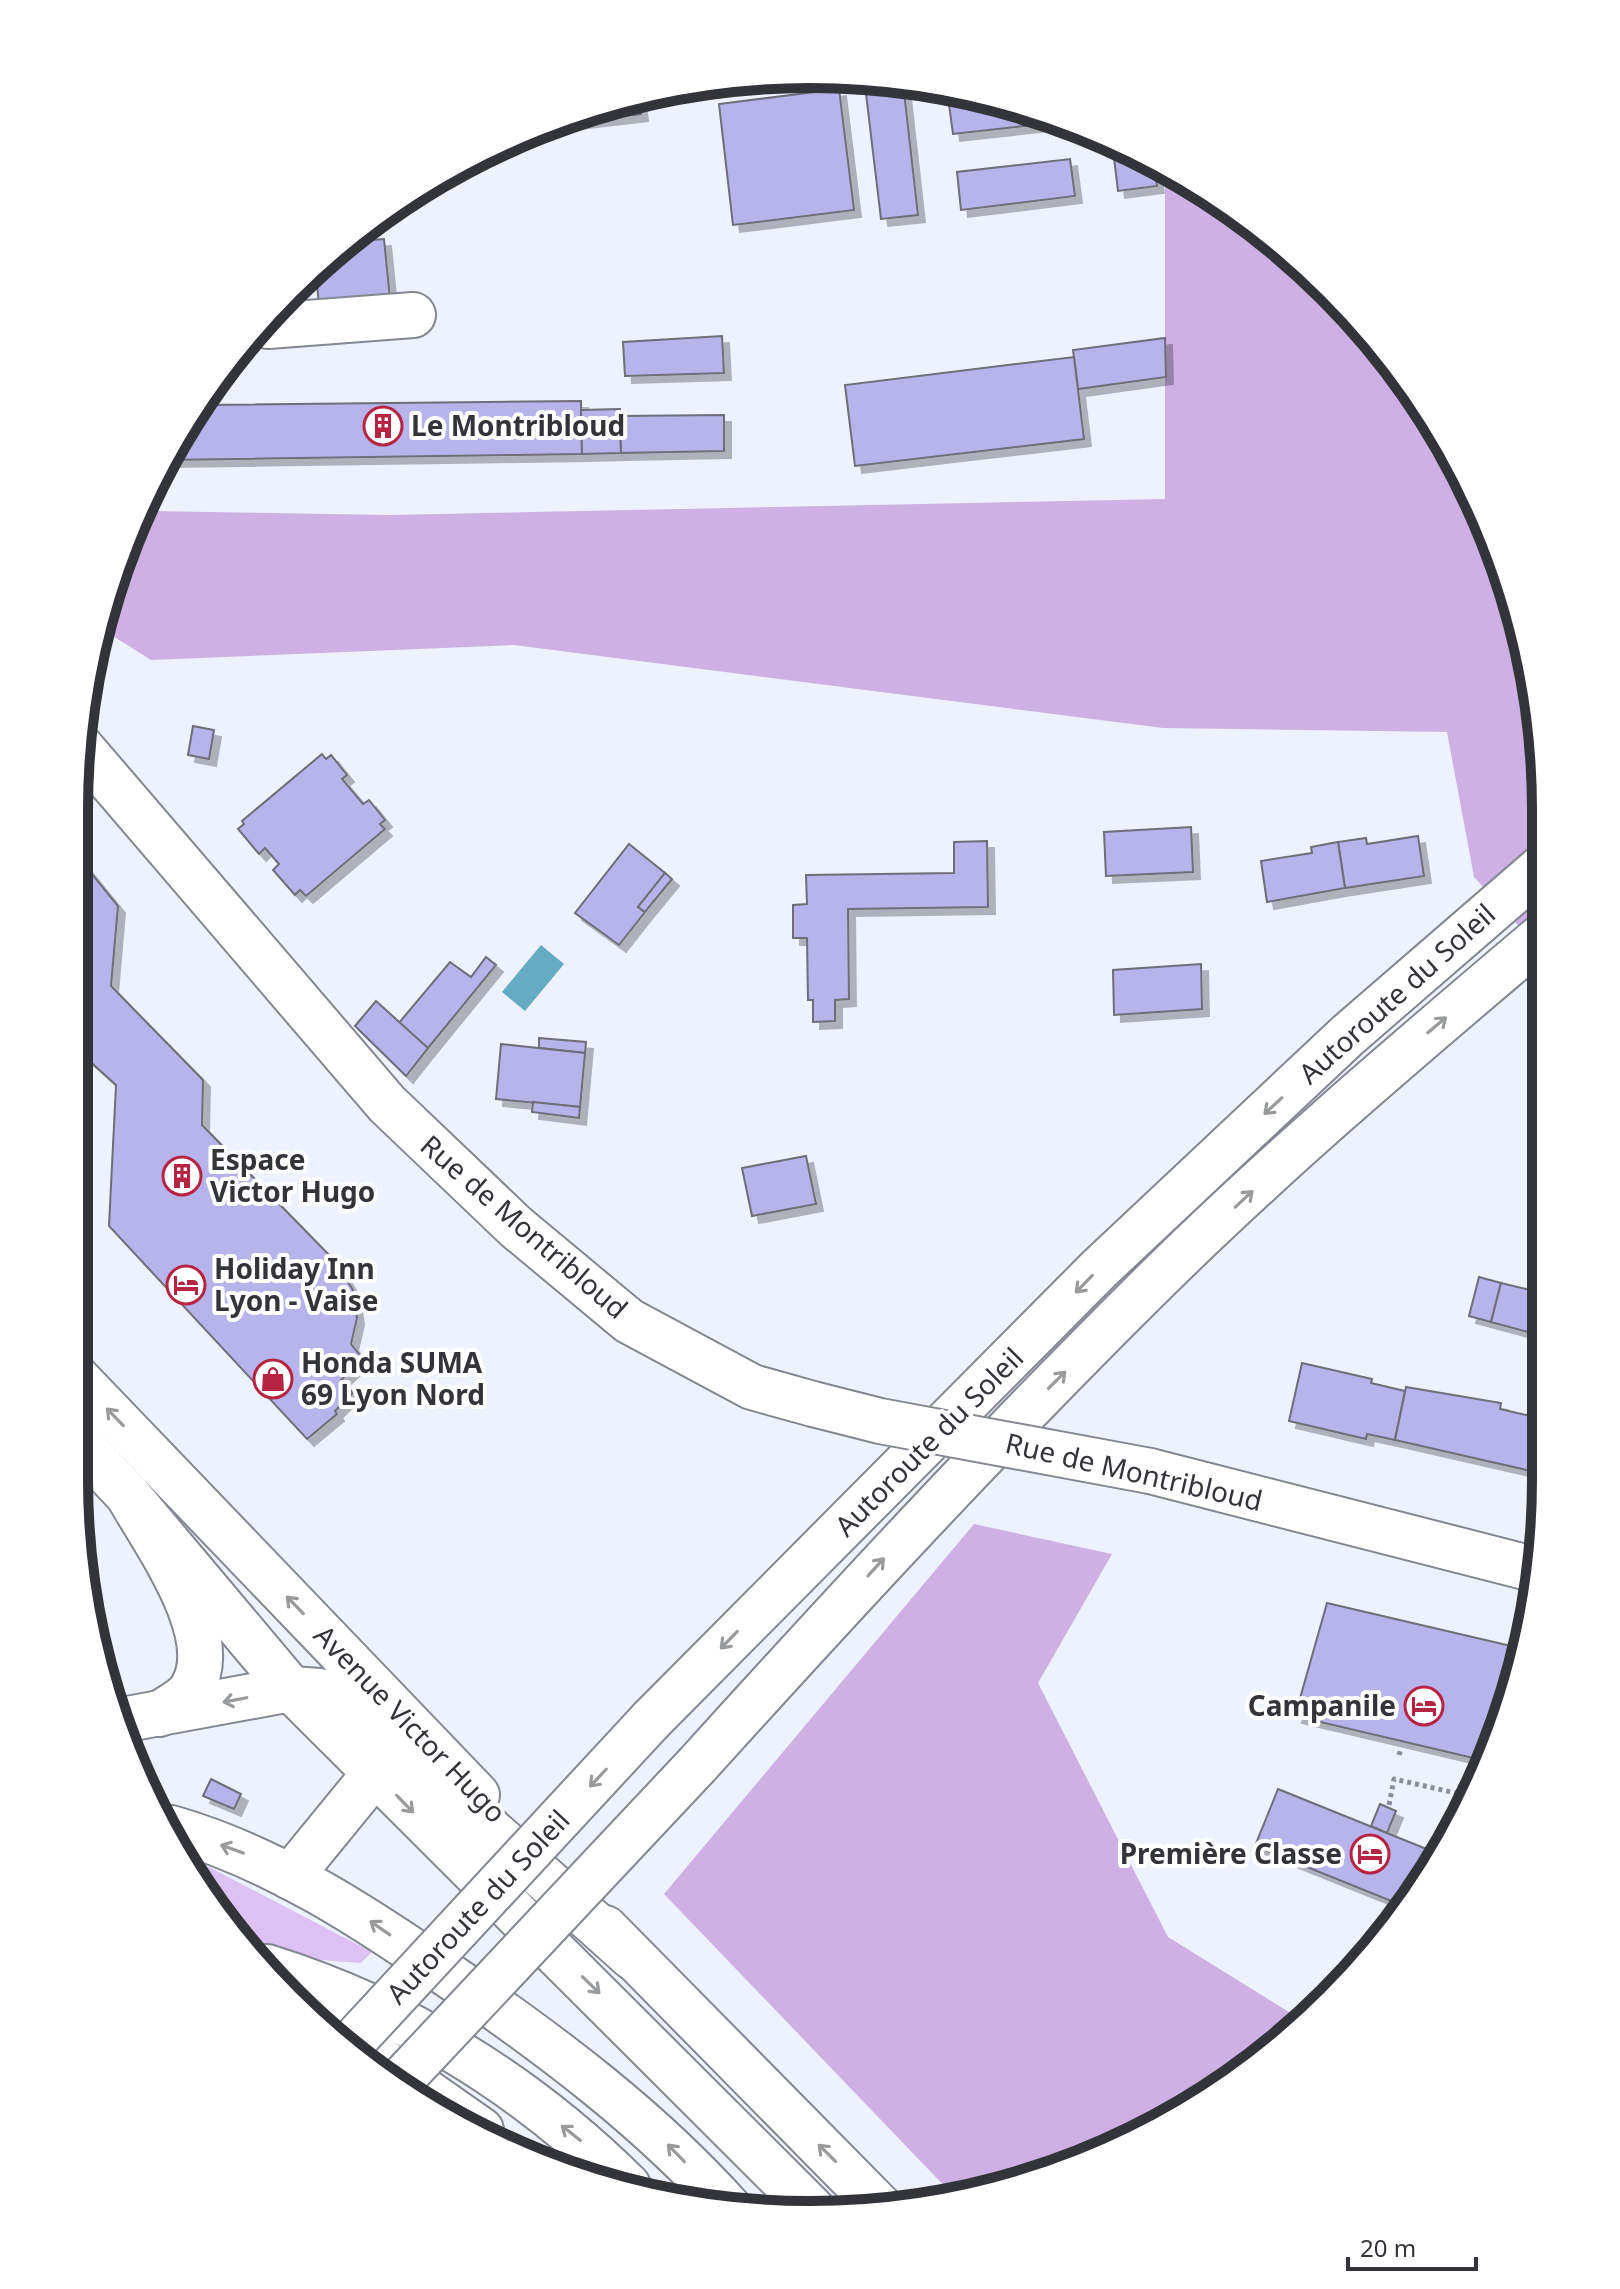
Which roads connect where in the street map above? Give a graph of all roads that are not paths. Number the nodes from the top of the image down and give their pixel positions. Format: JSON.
{"nodes":[{"id":1,"x":413,"y":315,"type":"dead end"},
{"id":2,"x":275,"y":325,"type":"edge"},
{"id":3,"x":90,"y":758,"type":"edge"},
{"id":4,"x":1532,"y":876,"type":"edge"},
{"id":5,"x":1532,"y":945,"type":"edge"},
{"id":6,"x":88,"y":1390,"type":"edge"},
{"id":7,"x":88,"y":1453,"type":"edge"},
{"id":8,"x":128,"y":1495,"type":"junction"},
{"id":9,"x":1526,"y":1567,"type":"edge"},
{"id":10,"x":291,"y":1689,"type":"junction"},
{"id":11,"x":140,"y":1717,"type":"edge"},
{"id":12,"x":375,"y":1773,"type":"junction"},
{"id":13,"x":180,"y":1831,"type":"edge"},
{"id":14,"x":290,"y":1877,"type":"junction"},
{"id":15,"x":632,"y":1957,"type":"junction"},
{"id":16,"x":283,"y":1972,"type":"edge"},
{"id":17,"x":355,"y":2039,"type":"edge"},
{"id":18,"x":405,"y":2076,"type":"edge"},
{"id":19,"x":616,"y":2174,"type":"edge"},
{"id":20,"x":716,"y":2195,"type":"edge"},
{"id":21,"x":871,"y":2198,"type":"edge"},
{"id":22,"x":804,"y":2201,"type":"edge"}],
"edges":[{"from":1,"to":2,"type":"main road"},
{"from":3,"to":9,"type":"main road","name":"Rue de Montribloud","bridge":true},
{"from":4,"to":17,"type":"main road","name":"Autoroute du Soleil","one_way":true,"bridge":true},
{"from":18,"to":5,"type":"main road","name":"Autoroute du Soleil","one_way":true,"bridge":true},
{"from":15,"to":6,"type":"main road","name":"Avenue Victor Hugo","one_way":true},
{"from":7,"to":8,"type":"main road","name":"Avenue Victor Hugo"},
{"from":8,"to":10,"type":"main road","name":"Avenue Victor Hugo"},
{"from":8,"to":11,"type":"main road"},
{"from":10,"to":11,"type":"main road","one_way":true},
{"from":10,"to":12,"type":"main road","name":"Avenue Victor Hugo"},
{"from":10,"to":15,"type":"main road"},
{"from":12,"to":14,"type":"main road"},
{"from":12,"to":22,"type":"main road","name":"Avenue Victor Hugo","one_way":true},
{"from":14,"to":13,"type":"main road","one_way":true},
{"from":20,"to":14,"type":"main road","one_way":true},
{"from":21,"to":15,"type":"main road","name":"Avenue Victor Hugo","one_way":true},
{"from":19,"to":16,"type":"main road","one_way":true}]}
